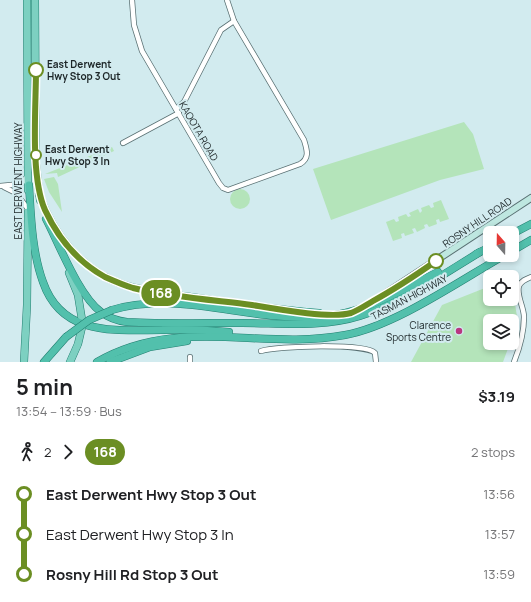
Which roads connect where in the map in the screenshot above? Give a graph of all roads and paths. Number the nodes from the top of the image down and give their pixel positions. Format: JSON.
{"nodes":[{"id":1,"x":27,"y":0,"type":"edge"},
{"id":2,"x":35,"y":0,"type":"edge"},
{"id":3,"x":132,"y":0,"type":"edge"},
{"id":4,"x":227,"y":0,"type":"edge"},
{"id":5,"x":234,"y":21,"type":"junction"},
{"id":6,"x":177,"y":111,"type":"junction"},
{"id":7,"x":123,"y":143,"type":"dead end"},
{"id":8,"x":28,"y":170,"type":"junction"},
{"id":9,"x":28,"y":185,"type":"junction"},
{"id":10,"x":1,"y":186,"type":"edge"},
{"id":11,"x":39,"y":194,"type":"junction"},
{"id":12,"x":531,"y":198,"type":"edge"},
{"id":13,"x":28,"y":209,"type":"junction"},
{"id":14,"x":46,"y":219,"type":"junction"},
{"id":15,"x":531,"y":224,"type":"edge"},
{"id":16,"x":519,"y":230,"type":"edge"},
{"id":17,"x":531,"y":240,"type":"edge"},
{"id":18,"x":531,"y":243,"type":"edge"},
{"id":19,"x":519,"y":247,"type":"edge"},
{"id":20,"x":519,"y":248,"type":"edge"},
{"id":21,"x":483,"y":250,"type":"edge"},
{"id":22,"x":480,"y":252,"type":"junction"},
{"id":23,"x":492,"y":262,"type":"edge"},
{"id":24,"x":531,"y":277,"type":"edge"},
{"id":25,"x":352,"y":312,"type":"junction"},
{"id":26,"x":342,"y":315,"type":"junction"},
{"id":27,"x":268,"y":338,"type":"junction"},
{"id":28,"x":261,"y":351,"type":"dead end"},
{"id":29,"x":24,"y":362,"type":"edge"},
{"id":30,"x":44,"y":362,"type":"edge"},
{"id":31,"x":70,"y":362,"type":"edge"},
{"id":32,"x":97,"y":362,"type":"edge"},
{"id":33,"x":110,"y":362,"type":"edge"},
{"id":34,"x":376,"y":362,"type":"edge"},
{"id":35,"x":514,"y":362,"type":"edge"}],
"edges":[{"from":1,"to":8,"type":"main road","name":"EAST DERWENT HIGHWAY"},
{"from":2,"to":11,"type":"main road","name":"EAST DERWENT HIGHWAY"},
{"from":3,"to":6,"type":"street","name":"KAOOTA ROAD"},
{"from":4,"to":5,"type":"street"},
{"from":5,"to":6,"type":"street"},
{"from":5,"to":6,"type":"street","name":"KAOOTA ROAD"},
{"from":6,"to":7,"type":"street"},
{"from":8,"to":9,"type":"main road","name":"EAST DERWENT HIGHWAY"},
{"from":8,"to":10,"type":"street"},
{"from":9,"to":13,"type":"main road","name":"EAST DERWENT HIGHWAY"},
{"from":9,"to":27,"type":"highway"},
{"from":10,"to":13,"type":"street"},
{"from":11,"to":14,"type":"main road","name":"EAST DERWENT HIGHWAY"},
{"from":11,"to":26,"type":"highway"},
{"from":12,"to":25,"type":"main road","name":"ROSNY HILL ROAD"},
{"from":13,"to":29,"type":"main road","name":"EAST DERWENT HIGHWAY"},
{"from":14,"to":22,"type":"highway","name":"TASMAN HIGHWAY"},
{"from":14,"to":31,"type":"main road","name":"EAST DERWENT HIGHWAY"},
{"from":15,"to":16,"type":"highway"},
{"from":17,"to":19,"type":"highway"},
{"from":18,"to":20,"type":"main road"},
{"from":21,"to":22,"type":"highway","name":"TASMAN HIGHWAY"},
{"from":22,"to":25,"type":"highway","name":"TASMAN HIGHWAY"},
{"from":23,"to":27,"type":"highway","name":"TASMAN HIGHWAY"},
{"from":24,"to":35,"type":"street"},
{"from":25,"to":26,"type":"highway","name":"TASMAN HIGHWAY"},
{"from":26,"to":30,"type":"highway","name":"TASMAN HIGHWAY","bridge":true},
{"from":27,"to":32,"type":"highway","name":"TASMAN HIGHWAY"},
{"from":27,"to":33,"type":"highway","name":"TASMAN HIGHWAY"},
{"from":28,"to":34,"type":"street"}]}
